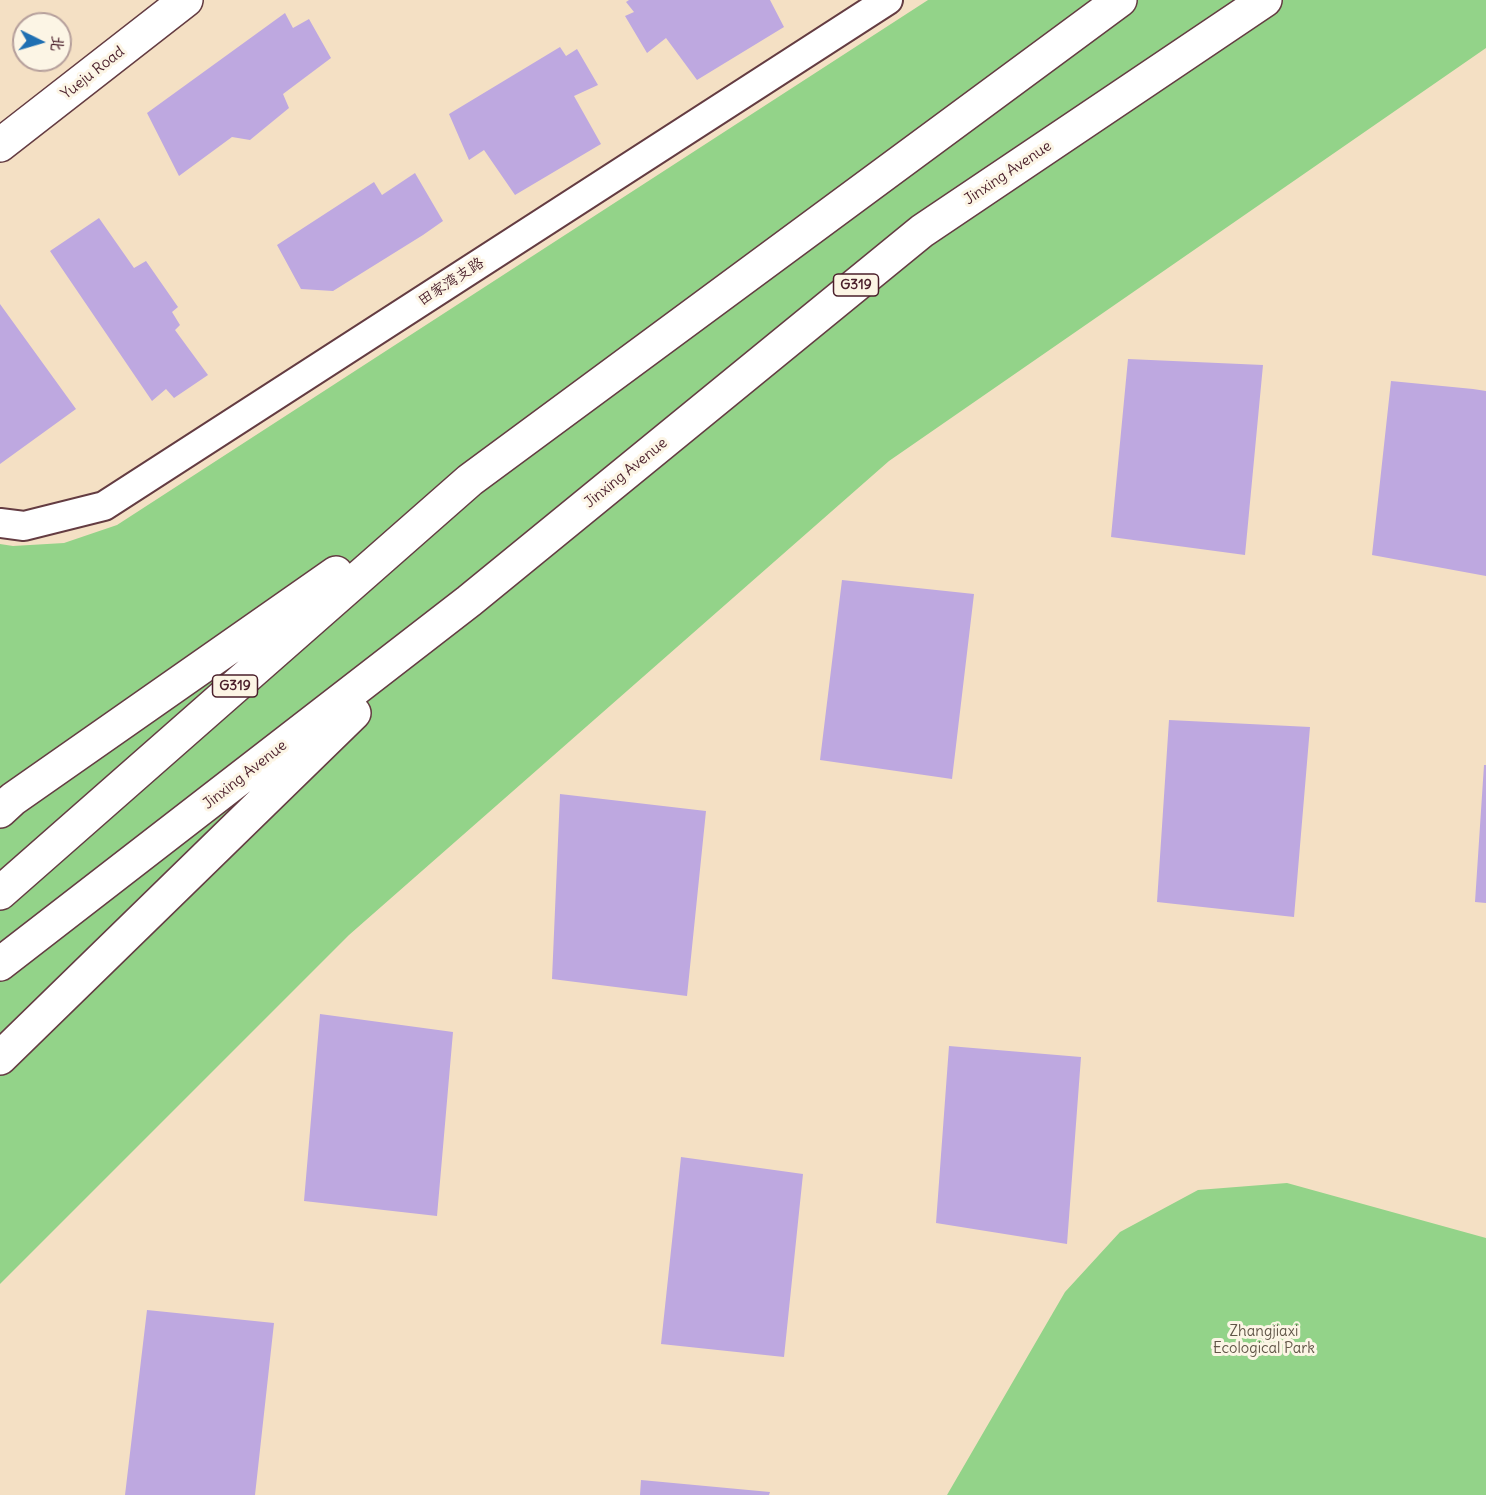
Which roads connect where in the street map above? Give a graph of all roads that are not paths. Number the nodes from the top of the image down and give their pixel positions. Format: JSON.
{"nodes":[{"id":1,"x":186,"y":0,"type":"edge"},
{"id":2,"x":888,"y":0,"type":"edge"},
{"id":3,"x":1120,"y":0,"type":"edge"},
{"id":4,"x":1265,"y":0,"type":"edge"},
{"id":5,"x":0,"y":146,"type":"edge"},
{"id":6,"x":470,"y":480,"type":"junction"},
{"id":7,"x":0,"y":523,"type":"edge"},
{"id":8,"x":469,"y":601,"type":"junction"},
{"id":9,"x":0,"y":811,"type":"edge"},
{"id":10,"x":0,"y":893,"type":"edge"},
{"id":11,"x":0,"y":964,"type":"edge"},
{"id":12,"x":0,"y":1058,"type":"edge"}],
"edges":[{"from":1,"to":5,"type":"main road","name":"Yueju Road"},
{"from":2,"to":7,"type":"street","name":"田家湾支路"},
{"from":3,"to":6,"type":"main road","number":"G319"},
{"from":4,"to":8,"type":"main road","name":"Jinxing Avenue","number":"G319"},
{"from":6,"to":9,"type":"main road"},
{"from":6,"to":10,"type":"main road","number":"G319"},
{"from":8,"to":11,"type":"main road","name":"Jinxing Avenue","number":"G319"},
{"from":8,"to":12,"type":"main road"}]}
